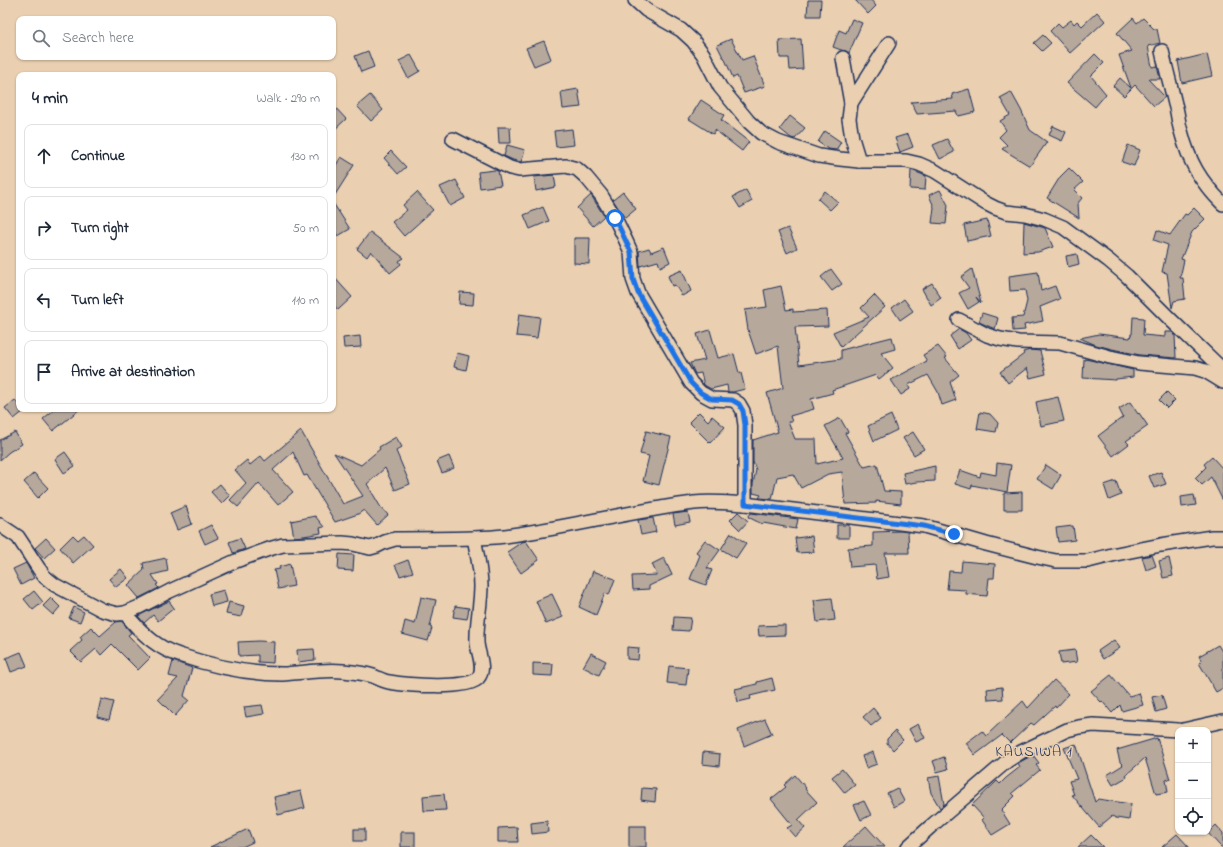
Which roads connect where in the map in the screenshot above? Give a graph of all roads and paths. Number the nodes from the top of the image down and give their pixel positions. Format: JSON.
{"nodes":[{"id":1,"x":635,"y":0,"type":"edge"},
{"id":2,"x":889,"y":43,"type":"dead end"},
{"id":3,"x":1162,"y":51,"type":"dead end"},
{"id":4,"x":843,"y":58,"type":"dead end"},
{"id":5,"x":851,"y":103,"type":"junction"},
{"id":6,"x":453,"y":139,"type":"dead end"},
{"id":7,"x":860,"y":161,"type":"junction"},
{"id":8,"x":1223,"y":204,"type":"edge"},
{"id":9,"x":959,"y":320,"type":"dead end"},
{"id":10,"x":1223,"y":370,"type":"edge"},
{"id":11,"x":1223,"y":382,"type":"edge"},
{"id":12,"x":745,"y":504,"type":"junction"},
{"id":13,"x":0,"y":525,"type":"edge"},
{"id":14,"x":1223,"y":537,"type":"edge"},
{"id":15,"x":474,"y":538,"type":"junction"},
{"id":16,"x":125,"y":613,"type":"junction"},
{"id":17,"x":1223,"y":721,"type":"edge"},
{"id":18,"x":1196,"y":727,"type":"edge"},
{"id":19,"x":1175,"y":730,"type":"edge"},
{"id":20,"x":908,"y":847,"type":"edge"}],
"edges":[{"from":1,"to":7,"type":"street"},
{"from":2,"to":5,"type":"street"},
{"from":3,"to":8,"type":"street"},
{"from":4,"to":5,"type":"street"},
{"from":5,"to":7,"type":"street"},
{"from":6,"to":12,"type":"street"},
{"from":7,"to":10,"type":"street"},
{"from":9,"to":11,"type":"street"},
{"from":12,"to":14,"type":"street"},
{"from":12,"to":15,"type":"street"},
{"from":13,"to":16,"type":"street"},
{"from":15,"to":16,"type":"street"},
{"from":15,"to":16,"type":"street"},
{"from":17,"to":18,"type":"street"},
{"from":19,"to":20,"type":"street"}]}
